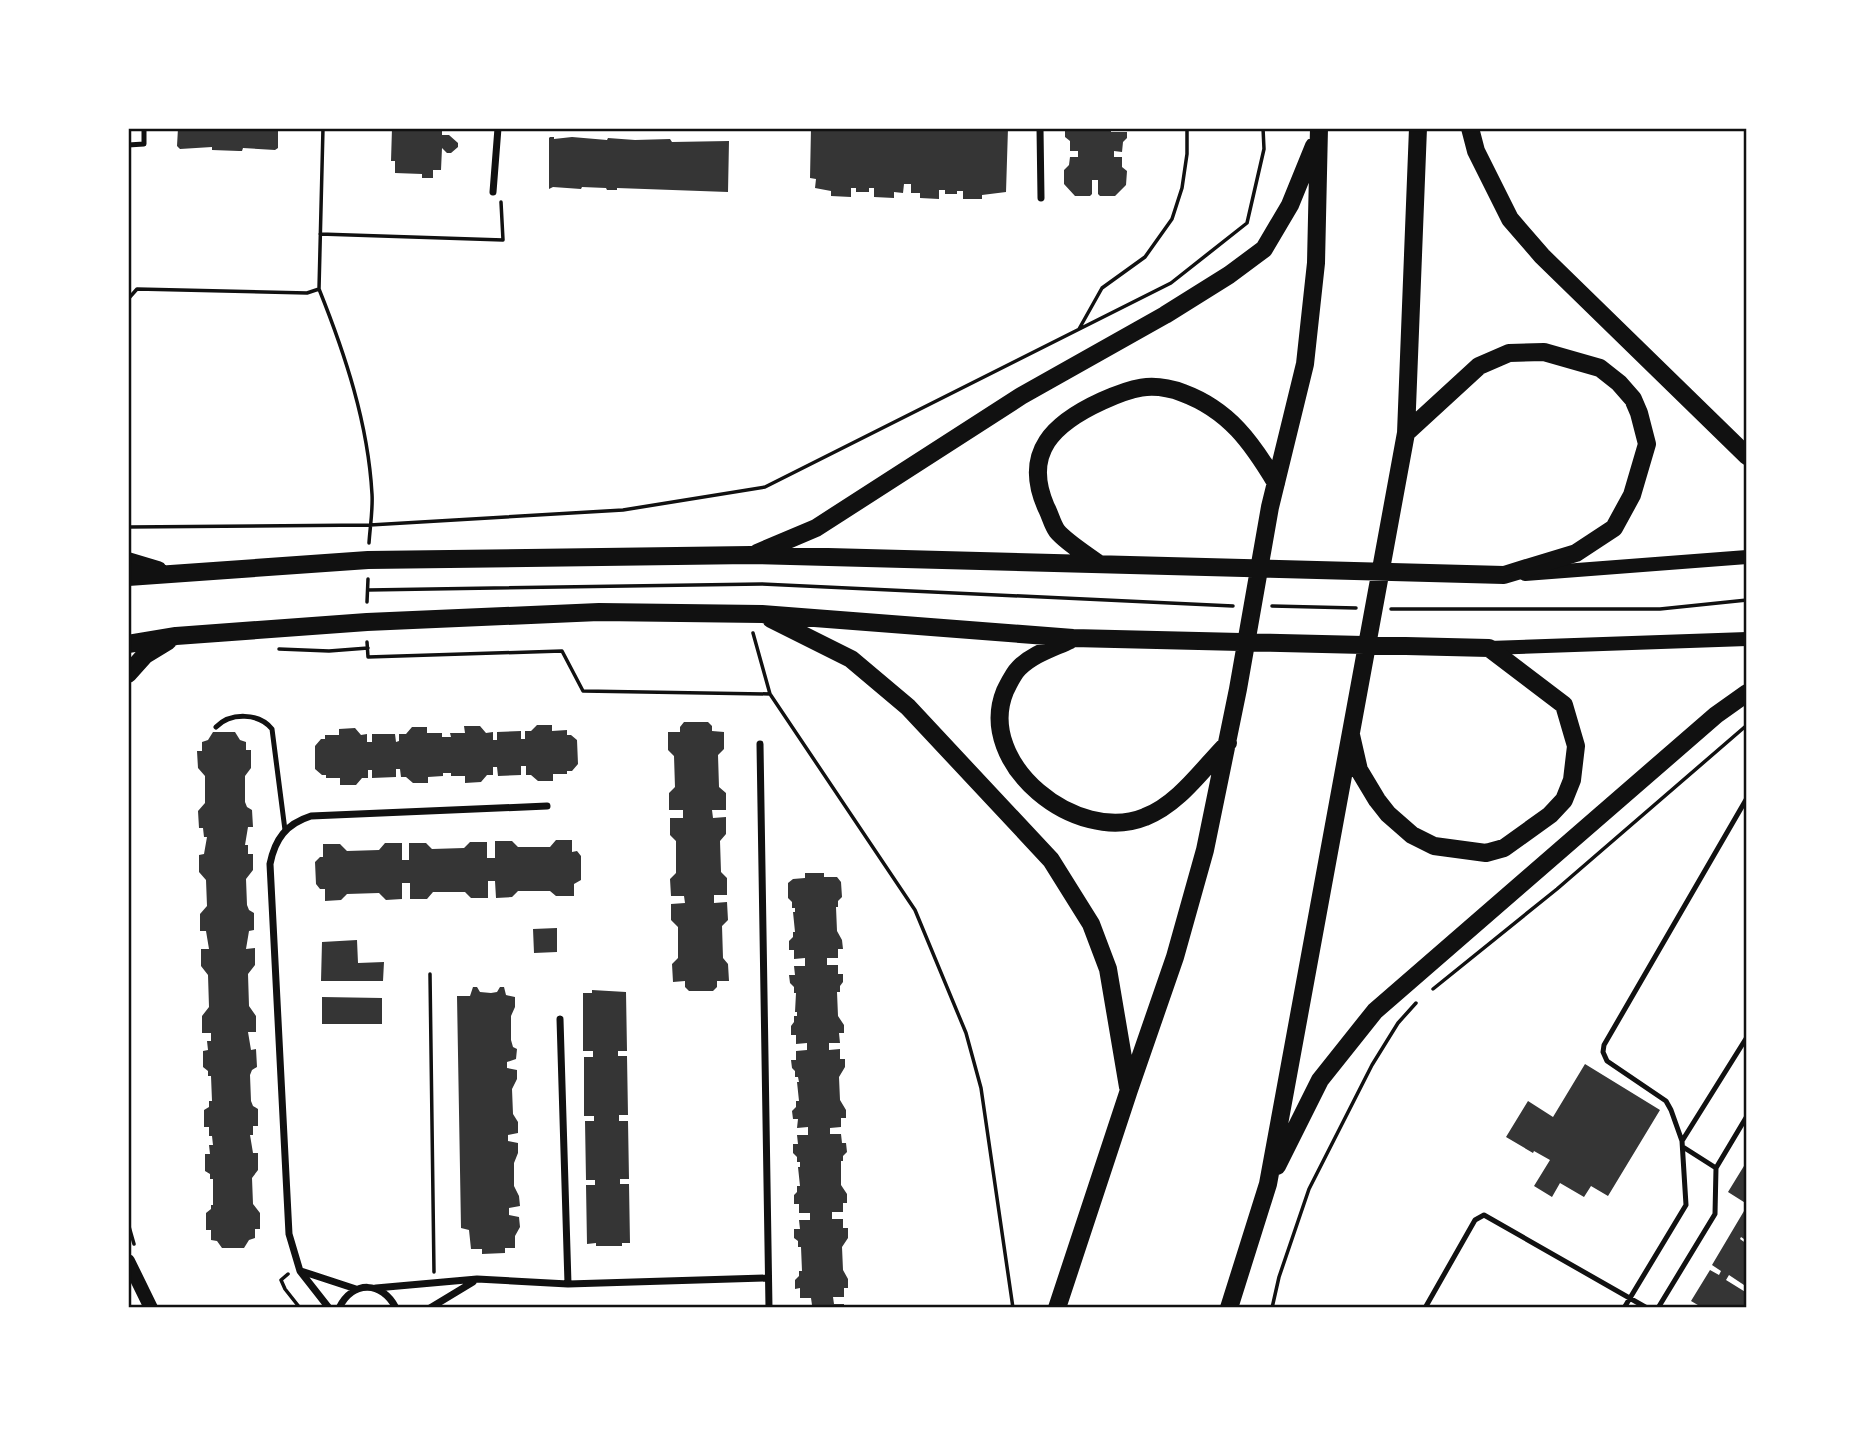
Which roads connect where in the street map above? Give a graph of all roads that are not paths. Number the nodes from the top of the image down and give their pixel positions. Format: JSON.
{"nodes":[{"id":1,"x":144,"y":128,"type":"edge"},
{"id":2,"x":498,"y":128,"type":"edge"},
{"id":3,"x":1040,"y":128,"type":"edge"},
{"id":4,"x":1418,"y":128,"type":"edge"},
{"id":5,"x":1470,"y":128,"type":"edge"},
{"id":6,"x":1319,"y":131,"type":"edge"},
{"id":7,"x":128,"y":145,"type":"edge"},
{"id":8,"x":493,"y":192,"type":"road end"},
{"id":9,"x":1041,"y":198,"type":"dead end"},
{"id":10,"x":1406,"y":433,"type":"junction"},
{"id":11,"x":1747,"y":456,"type":"edge"},
{"id":12,"x":1276,"y":483,"type":"junction"},
{"id":13,"x":751,"y":555,"type":"junction"},
{"id":14,"x":1747,"y":557,"type":"edge"},
{"id":15,"x":128,"y":561,"type":"edge"},
{"id":16,"x":1099,"y":564,"type":"junction"},
{"id":17,"x":179,"y":574,"type":"junction"},
{"id":18,"x":1504,"y":575,"type":"junction"},
{"id":19,"x":128,"y":577,"type":"edge"},
{"id":20,"x":755,"y":614,"type":"junction"},
{"id":21,"x":176,"y":636,"type":"junction"},
{"id":22,"x":1073,"y":638,"type":"junction"},
{"id":23,"x":1747,"y":639,"type":"edge"},
{"id":24,"x":128,"y":644,"type":"edge"},
{"id":25,"x":1489,"y":648,"type":"junction"},
{"id":26,"x":128,"y":674,"type":"edge"},
{"id":27,"x":1747,"y":694,"type":"edge"},
{"id":28,"x":216,"y":727,"type":"dead end"},
{"id":29,"x":1351,"y":735,"type":"junction"},
{"id":30,"x":1228,"y":743,"type":"junction"},
{"id":31,"x":760,"y":744,"type":"dead end"},
{"id":32,"x":1747,"y":799,"type":"edge"},
{"id":33,"x":547,"y":806,"type":"dead end"},
{"id":34,"x":285,"y":830,"type":"junction"},
{"id":35,"x":560,"y":1019,"type":"dead end"},
{"id":36,"x":1747,"y":1037,"type":"edge"},
{"id":37,"x":1129,"y":1090,"type":"junction"},
{"id":38,"x":1747,"y":1116,"type":"edge"},
{"id":39,"x":1682,"y":1144,"type":"junction"},
{"id":40,"x":1716,"y":1167,"type":"junction"},
{"id":41,"x":1268,"y":1184,"type":"junction"},
{"id":42,"x":129,"y":1266,"type":"edge"},
{"id":43,"x":299,"y":1268,"type":"junction"},
{"id":44,"x":768,"y":1278,"type":"junction"},
{"id":45,"x":477,"y":1279,"type":"junction"},
{"id":46,"x":568,"y":1284,"type":"junction"},
{"id":47,"x":376,"y":1288,"type":"junction"},
{"id":48,"x":356,"y":1289,"type":"junction"},
{"id":49,"x":1630,"y":1298,"type":"junction"},
{"id":50,"x":151,"y":1308,"type":"edge"},
{"id":51,"x":330,"y":1308,"type":"edge"},
{"id":52,"x":339,"y":1308,"type":"edge"},
{"id":53,"x":396,"y":1308,"type":"edge"},
{"id":54,"x":430,"y":1308,"type":"edge"},
{"id":55,"x":769,"y":1308,"type":"edge"},
{"id":56,"x":1057,"y":1308,"type":"edge"},
{"id":57,"x":1230,"y":1308,"type":"edge"},
{"id":58,"x":1425,"y":1308,"type":"edge"},
{"id":59,"x":1624,"y":1308,"type":"edge"},
{"id":60,"x":1647,"y":1308,"type":"edge"},
{"id":61,"x":1658,"y":1308,"type":"edge"}],
"edges":[{"from":1,"to":7,"type":"lane"},
{"from":2,"to":8,"type":"street"},
{"from":3,"to":9,"type":"street"},
{"from":4,"to":10,"type":"main road"},
{"from":5,"to":11,"type":"main road"},
{"from":6,"to":12,"type":"main road"},
{"from":6,"to":13,"type":"main road"},
{"from":10,"to":18,"type":"main road"},
{"from":10,"to":29,"type":"main road"},
{"from":12,"to":16,"type":"main road"},
{"from":12,"to":30,"type":"main road"},
{"from":13,"to":16,"type":"main road"},
{"from":13,"to":17,"type":"main road"},
{"from":14,"to":18,"type":"main road"},
{"from":15,"to":17,"type":"main road"},
{"from":16,"to":18,"type":"main road"},
{"from":17,"to":19,"type":"main road"},
{"from":20,"to":21,"type":"main road"},
{"from":20,"to":22,"type":"main road"},
{"from":20,"to":37,"type":"main road"},
{"from":21,"to":24,"type":"main road"},
{"from":21,"to":26,"type":"main road"},
{"from":22,"to":25,"type":"main road"},
{"from":22,"to":30,"type":"main road"},
{"from":23,"to":25,"type":"main road"},
{"from":25,"to":29,"type":"main road"},
{"from":27,"to":41,"type":"main road"},
{"from":28,"to":34,"type":"lane"},
{"from":29,"to":41,"type":"main road"},
{"from":30,"to":37,"type":"main road"},
{"from":31,"to":44,"type":"street"},
{"from":32,"to":39,"type":"lane"},
{"from":33,"to":34,"type":"street"},
{"from":34,"to":43,"type":"street"},
{"from":35,"to":46,"type":"street"},
{"from":36,"to":39,"type":"lane"},
{"from":37,"to":56,"type":"main road"},
{"from":38,"to":40,"type":"lane"},
{"from":39,"to":40,"type":"lane"},
{"from":39,"to":49,"type":"lane"},
{"from":40,"to":61,"type":"lane"},
{"from":41,"to":57,"type":"main road"},
{"from":42,"to":50,"type":"main road"},
{"from":43,"to":48,"type":"street"},
{"from":43,"to":51,"type":"street"},
{"from":44,"to":46,"type":"street"},
{"from":44,"to":55,"type":"street"},
{"from":45,"to":46,"type":"street"},
{"from":45,"to":47,"type":"street"},
{"from":45,"to":54,"type":"street"},
{"from":47,"to":48,"type":"street"},
{"from":47,"to":53,"type":"street"},
{"from":48,"to":52,"type":"street"},
{"from":49,"to":58,"type":"lane"},
{"from":49,"to":59,"type":"lane"},
{"from":49,"to":60,"type":"lane"}]}
